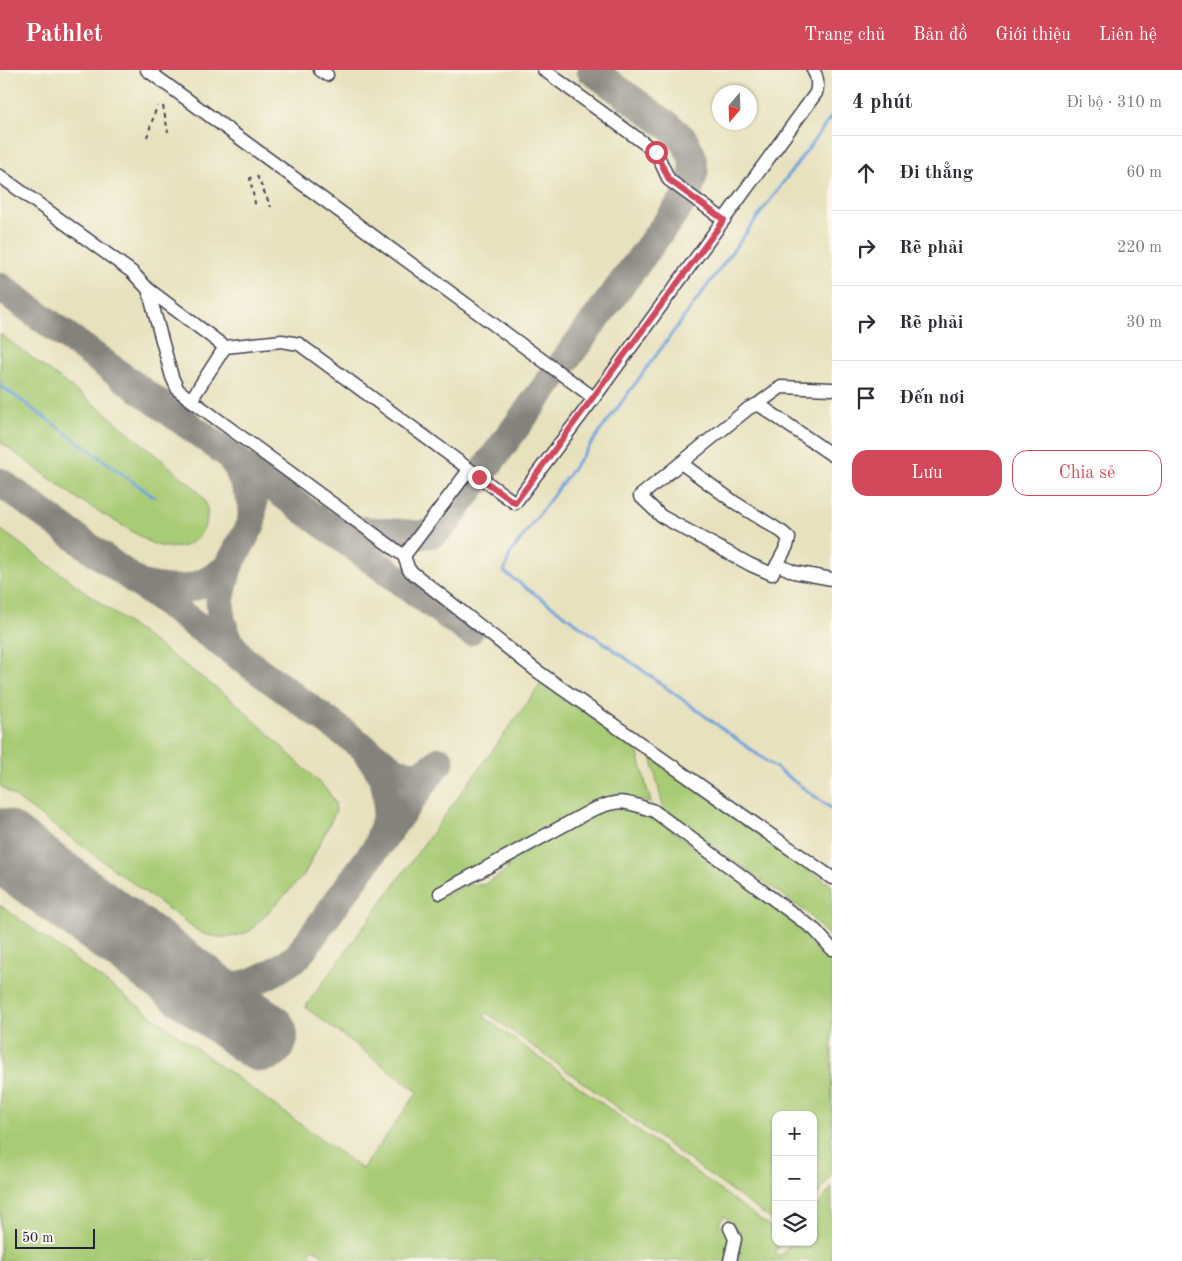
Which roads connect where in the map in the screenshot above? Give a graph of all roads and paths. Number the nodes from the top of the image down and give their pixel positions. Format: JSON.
{"nodes":[{"id":1,"x":147,"y":70,"type":"edge"},
{"id":2,"x":544,"y":70,"type":"edge"},
{"id":3,"x":813,"y":70,"type":"edge"},
{"id":4,"x":157,"y":106,"type":"dead end"},
{"id":5,"x":163,"y":106,"type":"dead end"},
{"id":6,"x":168,"y":132,"type":"dead end"},
{"id":7,"x":147,"y":137,"type":"dead end"},
{"id":8,"x":0,"y":176,"type":"edge"},
{"id":9,"x":257,"y":176,"type":"dead end"},
{"id":10,"x":251,"y":177,"type":"dead end"},
{"id":11,"x":270,"y":207,"type":"dead end"},
{"id":12,"x":256,"y":208,"type":"dead end"},
{"id":13,"x":724,"y":220,"type":"junction"},
{"id":14,"x":148,"y":289,"type":"junction"},
{"id":15,"x":225,"y":347,"type":"junction"},
{"id":16,"x":832,"y":389,"type":"edge"},
{"id":17,"x":594,"y":398,"type":"junction"},
{"id":18,"x":190,"y":400,"type":"junction"},
{"id":19,"x":758,"y":404,"type":"junction"},
{"id":20,"x":832,"y":455,"type":"edge"},
{"id":21,"x":681,"y":463,"type":"junction"},
{"id":22,"x":469,"y":470,"type":"junction"},
{"id":23,"x":404,"y":556,"type":"junction"},
{"id":24,"x":778,"y":564,"type":"junction"},
{"id":25,"x":832,"y":580,"type":"edge"},
{"id":26,"x":832,"y":878,"type":"edge"},
{"id":27,"x":440,"y":893,"type":"dead end"},
{"id":28,"x":832,"y":950,"type":"edge"},
{"id":29,"x":730,"y":1228,"type":"dead end"},
{"id":30,"x":730,"y":1261,"type":"edge"}],
"edges":[{"from":1,"to":17,"type":"street"},
{"from":2,"to":13,"type":"street"},
{"from":3,"to":13,"type":"street"},
{"from":4,"to":7,"type":"path"},
{"from":5,"to":6,"type":"path"},
{"from":8,"to":14,"type":"street"},
{"from":9,"to":11,"type":"path"},
{"from":10,"to":12,"type":"path"},
{"from":13,"to":17,"type":"street"},
{"from":14,"to":15,"type":"street"},
{"from":14,"to":18,"type":"street"},
{"from":15,"to":18,"type":"street"},
{"from":15,"to":22,"type":"street"},
{"from":16,"to":19,"type":"street"},
{"from":17,"to":22,"type":"street"},
{"from":18,"to":23,"type":"street"},
{"from":19,"to":20,"type":"street"},
{"from":19,"to":21,"type":"street"},
{"from":21,"to":24,"type":"street"},
{"from":21,"to":24,"type":"street"},
{"from":22,"to":23,"type":"street"},
{"from":23,"to":26,"type":"street"},
{"from":24,"to":25,"type":"street"},
{"from":27,"to":28,"type":"street"},
{"from":29,"to":30,"type":"street"}]}
